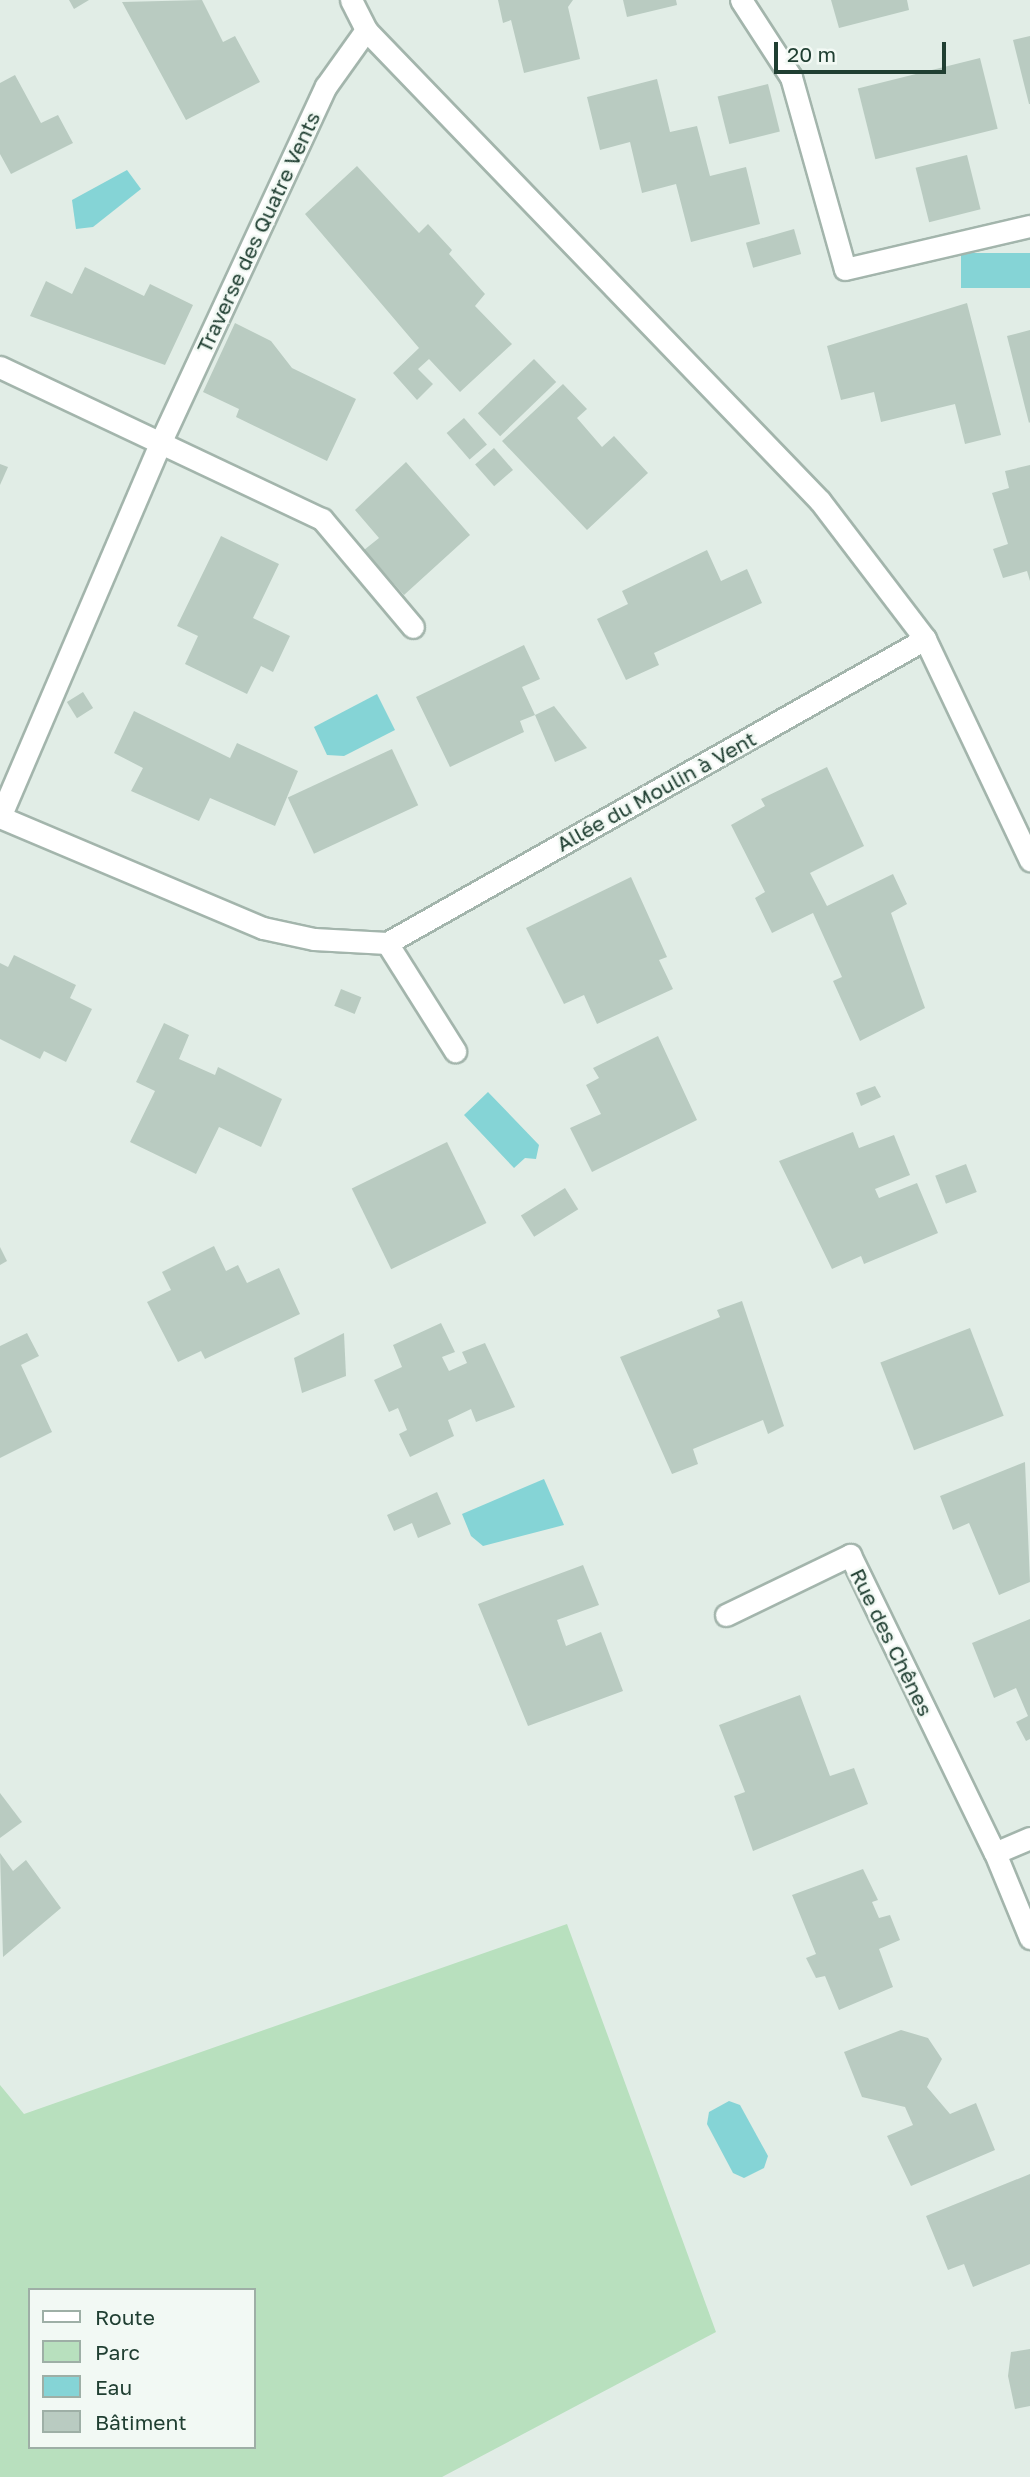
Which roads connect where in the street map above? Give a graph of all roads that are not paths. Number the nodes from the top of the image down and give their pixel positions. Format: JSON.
{"nodes":[{"id":1,"x":351,"y":0,"type":"edge"},
{"id":2,"x":741,"y":0,"type":"edge"},
{"id":3,"x":366,"y":30,"type":"junction"},
{"id":4,"x":1030,"y":226,"type":"edge"},
{"id":5,"x":0,"y":367,"type":"edge"},
{"id":6,"x":161,"y":441,"type":"junction"},
{"id":7,"x":413,"y":627,"type":"dead end"},
{"id":8,"x":925,"y":639,"type":"junction"},
{"id":9,"x":0,"y":817,"type":"edge"},
{"id":10,"x":1030,"y":860,"type":"edge"},
{"id":11,"x":387,"y":943,"type":"junction"},
{"id":12,"x":454,"y":1051,"type":"dead end"},
{"id":13,"x":726,"y":1615,"type":"dead end"},
{"id":14,"x":1030,"y":1838,"type":"edge"},
{"id":15,"x":995,"y":1853,"type":"junction"},
{"id":16,"x":1030,"y":1938,"type":"edge"}],
"edges":[{"from":1,"to":3,"type":"street"},
{"from":2,"to":4,"type":"street"},
{"from":3,"to":6,"type":"street","name":"Traverse des Quatre Vents"},
{"from":3,"to":8,"type":"street"},
{"from":5,"to":6,"type":"street"},
{"from":6,"to":7,"type":"street"},
{"from":6,"to":9,"type":"street","name":"Traverse des Quatre Vents"},
{"from":8,"to":10,"type":"street"},
{"from":8,"to":11,"type":"street","name":"Allée du Moulin à Vent"},
{"from":9,"to":11,"type":"street"},
{"from":11,"to":12,"type":"street"},
{"from":13,"to":15,"type":"street","name":"Rue des Chênes"},
{"from":14,"to":15,"type":"street"},
{"from":15,"to":16,"type":"street","name":"Rue des Chênes"}]}
